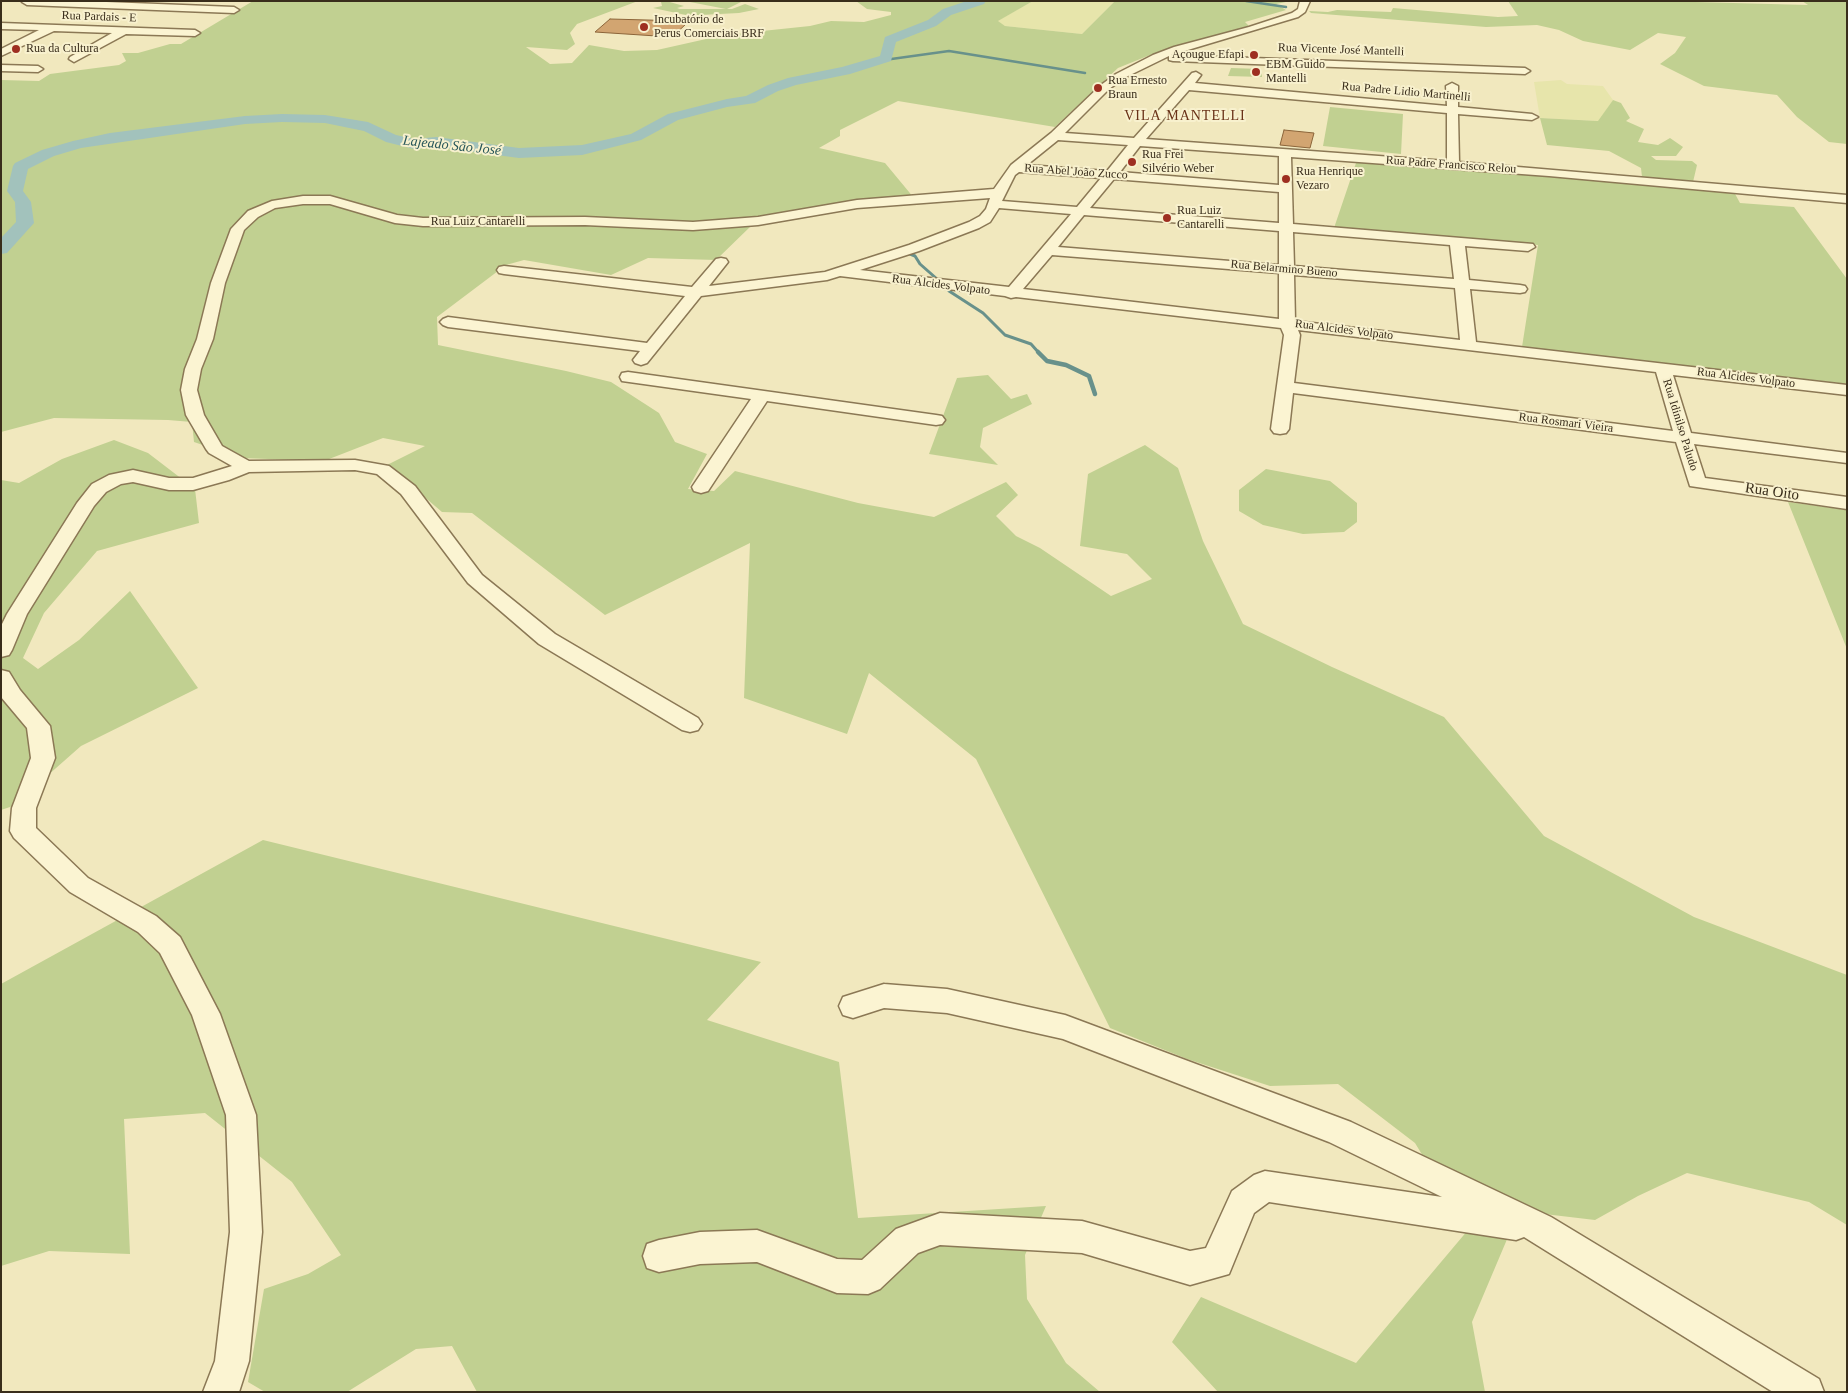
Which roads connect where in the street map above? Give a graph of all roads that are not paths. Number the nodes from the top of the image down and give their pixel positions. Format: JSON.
{"nodes":[{"id":1,"x":177,"y":1,"type":"edge"},
{"id":2,"x":1305,"y":1,"type":"edge"},
{"id":3,"x":27,"y":2,"type":"edge"},
{"id":4,"x":100,"y":3,"type":"edge"},
{"id":5,"x":165,"y":8,"type":"junction"},
{"id":6,"x":234,"y":10,"type":"dead end"},
{"id":7,"x":1,"y":26,"type":"edge"},
{"id":8,"x":52,"y":28,"type":"junction"},
{"id":9,"x":125,"y":30,"type":"junction"},
{"id":10,"x":195,"y":33,"type":"dead end"},
{"id":11,"x":1,"y":45,"type":"edge"},
{"id":12,"x":16,"y":46,"type":"junction"},
{"id":13,"x":1,"y":53,"type":"edge"},
{"id":14,"x":1157,"y":57,"type":"junction"},
{"id":15,"x":74,"y":59,"type":"dead end"},
{"id":16,"x":1210,"y":59,"type":"junction"},
{"id":17,"x":1,"y":68,"type":"edge"},
{"id":18,"x":38,"y":69,"type":"dead end"},
{"id":19,"x":1525,"y":71,"type":"dead end"},
{"id":20,"x":1187,"y":86,"type":"junction"},
{"id":21,"x":1452,"y":86,"type":"dead end"},
{"id":22,"x":1452,"y":110,"type":"junction"},
{"id":23,"x":1532,"y":117,"type":"dead end"},
{"id":24,"x":1055,"y":136,"type":"junction"},
{"id":25,"x":1137,"y":142,"type":"junction"},
{"id":26,"x":1285,"y":153,"type":"junction"},
{"id":27,"x":1453,"y":165,"type":"junction"},
{"id":28,"x":1015,"y":168,"type":"junction"},
{"id":29,"x":1111,"y":175,"type":"junction"},
{"id":30,"x":1286,"y":188,"type":"junction"},
{"id":31,"x":996,"y":198,"type":"junction"},
{"id":32,"x":1847,"y":199,"type":"edge"},
{"id":33,"x":1081,"y":211,"type":"junction"},
{"id":34,"x":1287,"y":227,"type":"junction"},
{"id":35,"x":1457,"y":241,"type":"junction"},
{"id":36,"x":1528,"y":247,"type":"dead end"},
{"id":37,"x":1048,"y":250,"type":"junction"},
{"id":38,"x":721,"y":262,"type":"dead end"},
{"id":39,"x":504,"y":270,"type":"dead end"},
{"id":40,"x":1287,"y":270,"type":"junction"},
{"id":41,"x":840,"y":272,"type":"junction"},
{"id":42,"x":1462,"y":284,"type":"junction"},
{"id":43,"x":1520,"y":289,"type":"dead end"},
{"id":44,"x":697,"y":292,"type":"junction"},
{"id":45,"x":1011,"y":294,"type":"junction"},
{"id":46,"x":448,"y":322,"type":"dead end"},
{"id":47,"x":1287,"y":323,"type":"junction"},
{"id":48,"x":1468,"y":345,"type":"junction"},
{"id":49,"x":651,"y":348,"type":"junction"},
{"id":50,"x":1663,"y":368,"type":"junction"},
{"id":51,"x":1286,"y":388,"type":"junction"},
{"id":52,"x":1847,"y":390,"type":"edge"},
{"id":53,"x":762,"y":396,"type":"junction"},
{"id":54,"x":936,"y":420,"type":"dead end"},
{"id":55,"x":1280,"y":429,"type":"dead end"},
{"id":56,"x":1684,"y":437,"type":"junction"},
{"id":57,"x":1847,"y":458,"type":"edge"},
{"id":58,"x":246,"y":467,"type":"junction"},
{"id":59,"x":1697,"y":482,"type":"joint"},
{"id":60,"x":701,"y":487,"type":"dead end"},
{"id":61,"x":1847,"y":503,"type":"edge"},
{"id":62,"x":1,"y":650,"type":"edge"},
{"id":63,"x":1,"y":676,"type":"edge"},
{"id":64,"x":690,"y":724,"type":"dead end"},
{"id":65,"x":853,"y":1006,"type":"dead end"},
{"id":66,"x":1540,"y":1228,"type":"junction"},
{"id":67,"x":659,"y":1256,"type":"dead end"},
{"id":68,"x":221,"y":1392,"type":"edge"},
{"id":69,"x":1806,"y":1392,"type":"edge"}],
"edges":[{"from":1,"to":5,"type":"street"},
{"from":2,"to":14,"type":"street"},
{"from":3,"to":4,"type":"street"},
{"from":4,"to":5,"type":"street"},
{"from":4,"to":8,"type":"street"},
{"from":5,"to":6,"type":"street"},
{"from":5,"to":9,"type":"street"},
{"from":7,"to":8,"type":"street","name":"Rua Pardais - E"},
{"from":8,"to":9,"type":"street","name":"Rua Pardais - E"},
{"from":8,"to":12,"type":"street"},
{"from":9,"to":10,"type":"street","name":"Rua Pardais - E"},
{"from":9,"to":15,"type":"street"},
{"from":11,"to":12,"type":"street"},
{"from":12,"to":13,"type":"street"},
{"from":14,"to":16,"type":"street","name":"Rua Vicente José Mantelli"},
{"from":14,"to":24,"type":"street"},
{"from":16,"to":19,"type":"street","name":"Rua Vicente José Mantelli"},
{"from":16,"to":20,"type":"street"},
{"from":17,"to":18,"type":"street"},
{"from":20,"to":22,"type":"street","name":"Rua Padre Lidio Martinelli"},
{"from":20,"to":25,"type":"street"},
{"from":21,"to":22,"type":"street"},
{"from":22,"to":23,"type":"street","name":"Rua Padre Lidio Martinelli"},
{"from":22,"to":27,"type":"street"},
{"from":24,"to":25,"type":"street","name":"Rua Padre Francisco Relou"},
{"from":24,"to":28,"type":"street"},
{"from":25,"to":26,"type":"street","name":"Rua Padre Francisco Relou"},
{"from":25,"to":29,"type":"street"},
{"from":26,"to":27,"type":"street","name":"Rua Padre Francisco Relou"},
{"from":26,"to":30,"type":"street"},
{"from":27,"to":32,"type":"street","name":"Rua Padre Francisco Relou"},
{"from":28,"to":29,"type":"street","name":"Rua Abel João Zucco"},
{"from":28,"to":31,"type":"street"},
{"from":29,"to":30,"type":"street","name":"Rua Abel João Zucco"},
{"from":29,"to":33,"type":"street"},
{"from":30,"to":34,"type":"street"},
{"from":31,"to":33,"type":"street","name":"Rua Luiz Cantarelli"},
{"from":31,"to":41,"type":"street"},
{"from":31,"to":58,"type":"street","name":"Rua Luiz Cantarelli"},
{"from":33,"to":34,"type":"street","name":"Rua Luiz Cantarelli"},
{"from":33,"to":37,"type":"street"},
{"from":34,"to":35,"type":"street","name":"Rua Luiz Cantarelli"},
{"from":34,"to":40,"type":"street"},
{"from":35,"to":36,"type":"street","name":"Rua Luiz Cantarelli"},
{"from":35,"to":42,"type":"street"},
{"from":37,"to":40,"type":"street","name":"Rua Belarmino Bueno"},
{"from":37,"to":45,"type":"street"},
{"from":38,"to":44,"type":"street"},
{"from":39,"to":44,"type":"street"},
{"from":40,"to":42,"type":"street","name":"Rua Belarmino Bueno"},
{"from":40,"to":47,"type":"street"},
{"from":41,"to":44,"type":"street"},
{"from":41,"to":45,"type":"street","name":"Rua Alcides Volpato"},
{"from":42,"to":43,"type":"street","name":"Rua Belarmino Bueno"},
{"from":42,"to":48,"type":"street"},
{"from":44,"to":49,"type":"street"},
{"from":45,"to":47,"type":"street","name":"Rua Alcides Volpato"},
{"from":46,"to":49,"type":"street"},
{"from":47,"to":48,"type":"street","name":"Rua Alcides Volpato"},
{"from":47,"to":51,"type":"street"},
{"from":48,"to":50,"type":"street","name":"Rua Alcides Volpato"},
{"from":49,"to":53,"type":"street"},
{"from":50,"to":52,"type":"street","name":"Rua Alcides Volpato"},
{"from":50,"to":56,"type":"street","name":"Rua Idinilso Paludo"},
{"from":51,"to":55,"type":"street"},
{"from":51,"to":56,"type":"street","name":"Rua Rosmari Vieira"},
{"from":53,"to":54,"type":"street"},
{"from":53,"to":60,"type":"street"},
{"from":56,"to":57,"type":"street","name":"Rua Rosmari Vieira"},
{"from":56,"to":59,"type":"street","name":"Rua Idinilso Paludo"},
{"from":58,"to":62,"type":"street"},
{"from":58,"to":64,"type":"street"},
{"from":59,"to":61,"type":"street","name":"Rua Oito"},
{"from":63,"to":68,"type":"street"},
{"from":65,"to":66,"type":"street"},
{"from":66,"to":67,"type":"street"},
{"from":66,"to":69,"type":"street"}]}
